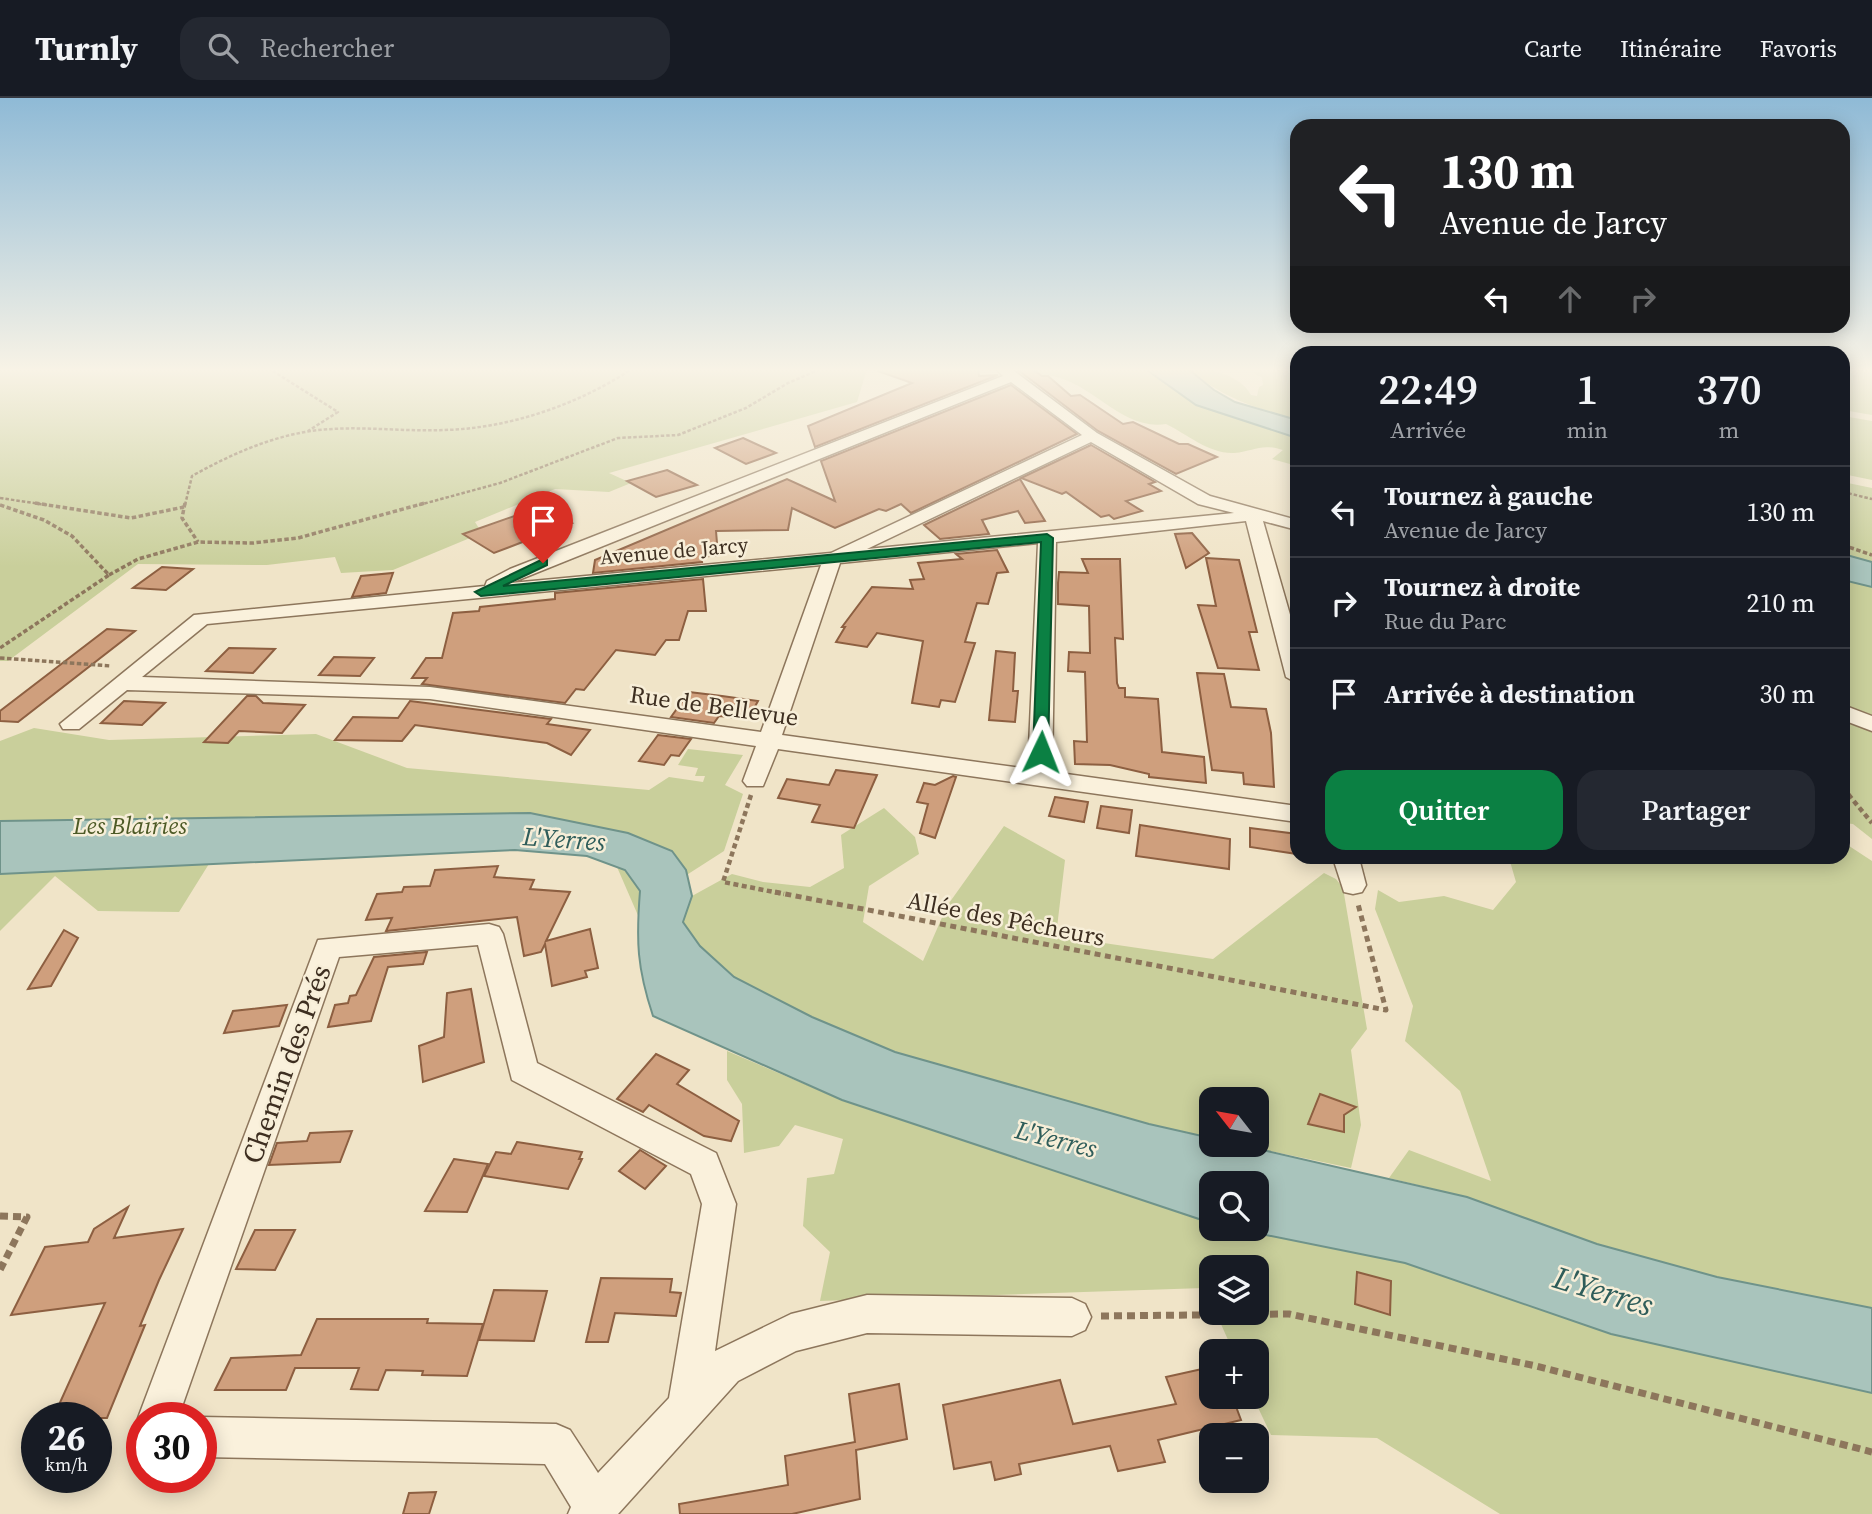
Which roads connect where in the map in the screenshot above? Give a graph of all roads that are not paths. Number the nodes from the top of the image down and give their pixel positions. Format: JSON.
{"nodes":[{"id":1,"x":857,"y":434,"type":"edge"},
{"id":2,"x":1089,"y":434,"type":"edge"},
{"id":3,"x":1092,"y":436,"type":"junction"},
{"id":4,"x":1253,"y":515,"type":"junction"},
{"id":5,"x":1290,"y":523,"type":"edge"},
{"id":6,"x":1047,"y":538,"type":"junction"},
{"id":7,"x":832,"y":559,"type":"junction"},
{"id":8,"x":481,"y":592,"type":"junction"},
{"id":9,"x":1290,"y":651,"type":"edge"},
{"id":10,"x":121,"y":683,"type":"junction"},
{"id":11,"x":1850,"y":715,"type":"edge"},
{"id":12,"x":71,"y":724,"type":"dead end"},
{"id":13,"x":1872,"y":724,"type":"edge"},
{"id":14,"x":771,"y":741,"type":"junction"},
{"id":15,"x":1040,"y":778,"type":"junction"},
{"id":16,"x":755,"y":780,"type":"road end"},
{"id":17,"x":1290,"y":813,"type":"edge"},
{"id":18,"x":1348,"y":864,"type":"edge"},
{"id":19,"x":1353,"y":885,"type":"road end"},
{"id":20,"x":1072,"y":1317,"type":"road end"},
{"id":21,"x":164,"y":1402,"type":"edge"},
{"id":22,"x":687,"y":1408,"type":"junction"},
{"id":23,"x":217,"y":1437,"type":"edge"},
{"id":24,"x":592,"y":1511,"type":"edge"}],
"edges":[{"from":1,"to":8,"type":"street"},
{"from":2,"to":3,"type":"street"},
{"from":3,"to":4,"type":"street"},
{"from":3,"to":7,"type":"street"},
{"from":4,"to":5,"type":"street"},
{"from":4,"to":6,"type":"street","name":"Avenue de Jarcy"},
{"from":4,"to":9,"type":"street"},
{"from":6,"to":7,"type":"street","name":"Avenue de Jarcy"},
{"from":6,"to":15,"type":"street"},
{"from":7,"to":8,"type":"street","name":"Avenue de Jarcy"},
{"from":7,"to":14,"type":"street"},
{"from":8,"to":10,"type":"street","name":"Avenue de Jarcy"},
{"from":10,"to":12,"type":"street","name":"Avenue de Jarcy"},
{"from":10,"to":14,"type":"street","name":"Rue de Bellevue"},
{"from":11,"to":13,"type":"street"},
{"from":14,"to":15,"type":"street","name":"Rue de Bellevue"},
{"from":14,"to":16,"type":"street"},
{"from":15,"to":17,"type":"street","name":"Rue de Bellevue"},
{"from":18,"to":19,"type":"street"},
{"from":20,"to":22,"type":"street"},
{"from":21,"to":22,"type":"street","name":"Chemin des Prés"},
{"from":22,"to":24,"type":"street"},
{"from":23,"to":24,"type":"street"}]}
